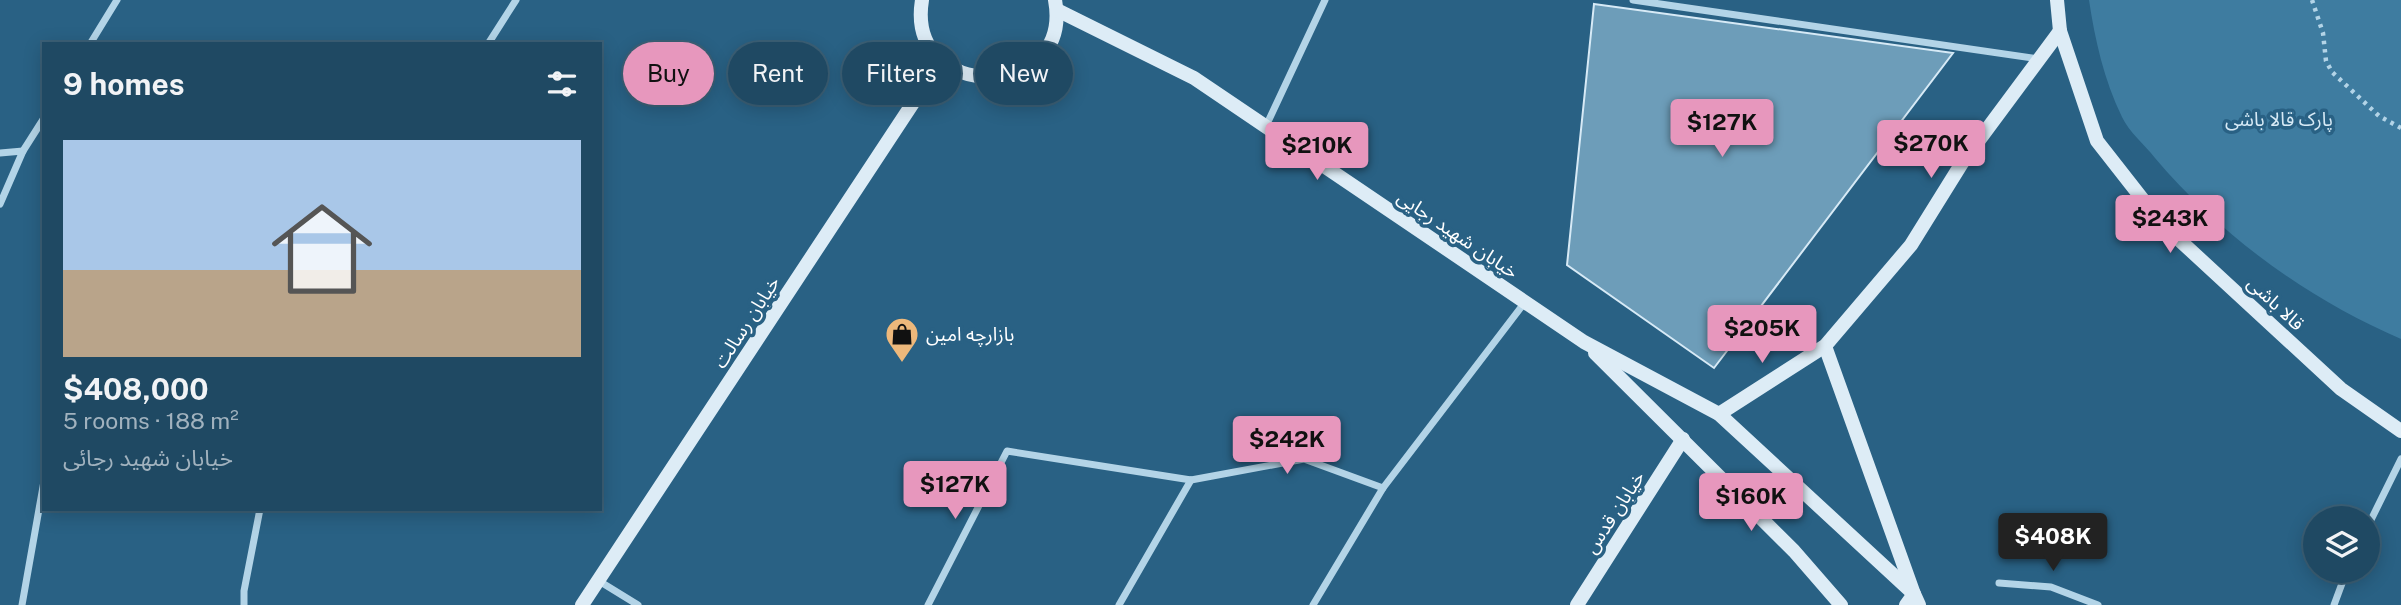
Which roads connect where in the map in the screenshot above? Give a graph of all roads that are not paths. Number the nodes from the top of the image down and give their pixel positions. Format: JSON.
{"nodes":[{"id":1,"x":117,"y":0,"type":"edge"},
{"id":2,"x":516,"y":0,"type":"edge"},
{"id":3,"x":922,"y":0,"type":"edge"},
{"id":4,"x":1325,"y":0,"type":"edge"},
{"id":5,"x":1633,"y":0,"type":"edge"},
{"id":6,"x":2057,"y":0,"type":"edge"},
{"id":7,"x":1056,"y":5,"type":"edge"},
{"id":8,"x":2060,"y":31,"type":"junction"},
{"id":9,"x":91,"y":42,"type":"edge"},
{"id":10,"x":489,"y":42,"type":"edge"},
{"id":11,"x":930,"y":42,"type":"edge"},
{"id":12,"x":2040,"y":59,"type":"junction"},
{"id":13,"x":961,"y":73,"type":"edge"},
{"id":14,"x":912,"y":105,"type":"edge"},
{"id":15,"x":42,"y":121,"type":"edge"},
{"id":16,"x":1266,"y":126,"type":"junction"},
{"id":17,"x":23,"y":150,"type":"junction"},
{"id":18,"x":0,"y":153,"type":"edge"},
{"id":19,"x":0,"y":204,"type":"edge"},
{"id":20,"x":1525,"y":302,"type":"junction"},
{"id":21,"x":1584,"y":342,"type":"junction"},
{"id":22,"x":1825,"y":346,"type":"junction"},
{"id":23,"x":1719,"y":414,"type":"junction"},
{"id":24,"x":2401,"y":431,"type":"edge"},
{"id":25,"x":1683,"y":439,"type":"junction"},
{"id":26,"x":2401,"y":459,"type":"edge"},
{"id":27,"x":1191,"y":480,"type":"junction"},
{"id":28,"x":1383,"y":488,"type":"junction"},
{"id":29,"x":42,"y":492,"type":"edge"},
{"id":30,"x":2378,"y":506,"type":"edge"},
{"id":31,"x":260,"y":511,"type":"edge"},
{"id":32,"x":599,"y":581,"type":"junction"},
{"id":33,"x":1999,"y":583,"type":"dead end"},
{"id":34,"x":2342,"y":583,"type":"edge"},
{"id":35,"x":1913,"y":601,"type":"edge"},
{"id":36,"x":22,"y":605,"type":"edge"},
{"id":37,"x":244,"y":605,"type":"edge"},
{"id":38,"x":582,"y":605,"type":"edge"},
{"id":39,"x":638,"y":605,"type":"edge"},
{"id":40,"x":928,"y":605,"type":"edge"},
{"id":41,"x":1119,"y":605,"type":"edge"},
{"id":42,"x":1313,"y":605,"type":"edge"},
{"id":43,"x":1577,"y":605,"type":"edge"},
{"id":44,"x":1841,"y":605,"type":"edge"},
{"id":45,"x":2098,"y":605,"type":"edge"},
{"id":46,"x":2334,"y":605,"type":"edge"}],
"edges":[{"from":1,"to":9,"type":"street"},
{"from":2,"to":10,"type":"street"},
{"from":3,"to":11,"type":"main road"},
{"from":4,"to":16,"type":"street"},
{"from":5,"to":12,"type":"street"},
{"from":6,"to":8,"type":"main road","name":"قالا باشی"},
{"from":7,"to":13,"type":"main road"},
{"from":7,"to":16,"type":"main road","name":"خیابان شهید رجایی"},
{"from":8,"to":12,"type":"main road"},
{"from":8,"to":24,"type":"main road","name":"قالا باشی"},
{"from":12,"to":22,"type":"main road"},
{"from":14,"to":32,"type":"main road","name":"خیابان رسالت"},
{"from":15,"to":17,"type":"street"},
{"from":16,"to":20,"type":"main road","name":"خیابان شهید رجایی"},
{"from":17,"to":18,"type":"street"},
{"from":17,"to":19,"type":"street"},
{"from":20,"to":21,"type":"main road","name":"خیابان شهید رجایی"},
{"from":20,"to":28,"type":"street"},
{"from":21,"to":23,"type":"main road","name":"خیابان شهید رجایی"},
{"from":21,"to":25,"type":"main road","name":"خیابان شهید رجایی"},
{"from":22,"to":23,"type":"main road"},
{"from":22,"to":35,"type":"main road"},
{"from":23,"to":35,"type":"main road","name":"خیابان شهید رجایی"},
{"from":25,"to":43,"type":"main road","name":"خیابان قدس"},
{"from":25,"to":44,"type":"main road","name":"خیابان شهید رجایی"},
{"from":26,"to":30,"type":"street"},
{"from":27,"to":28,"type":"street"},
{"from":27,"to":40,"type":"street"},
{"from":27,"to":41,"type":"street"},
{"from":28,"to":42,"type":"street"},
{"from":29,"to":36,"type":"street"},
{"from":31,"to":37,"type":"street"},
{"from":32,"to":38,"type":"main road","name":"خیابان رسالت"},
{"from":32,"to":39,"type":"street"},
{"from":33,"to":45,"type":"street"},
{"from":34,"to":46,"type":"street"}]}
